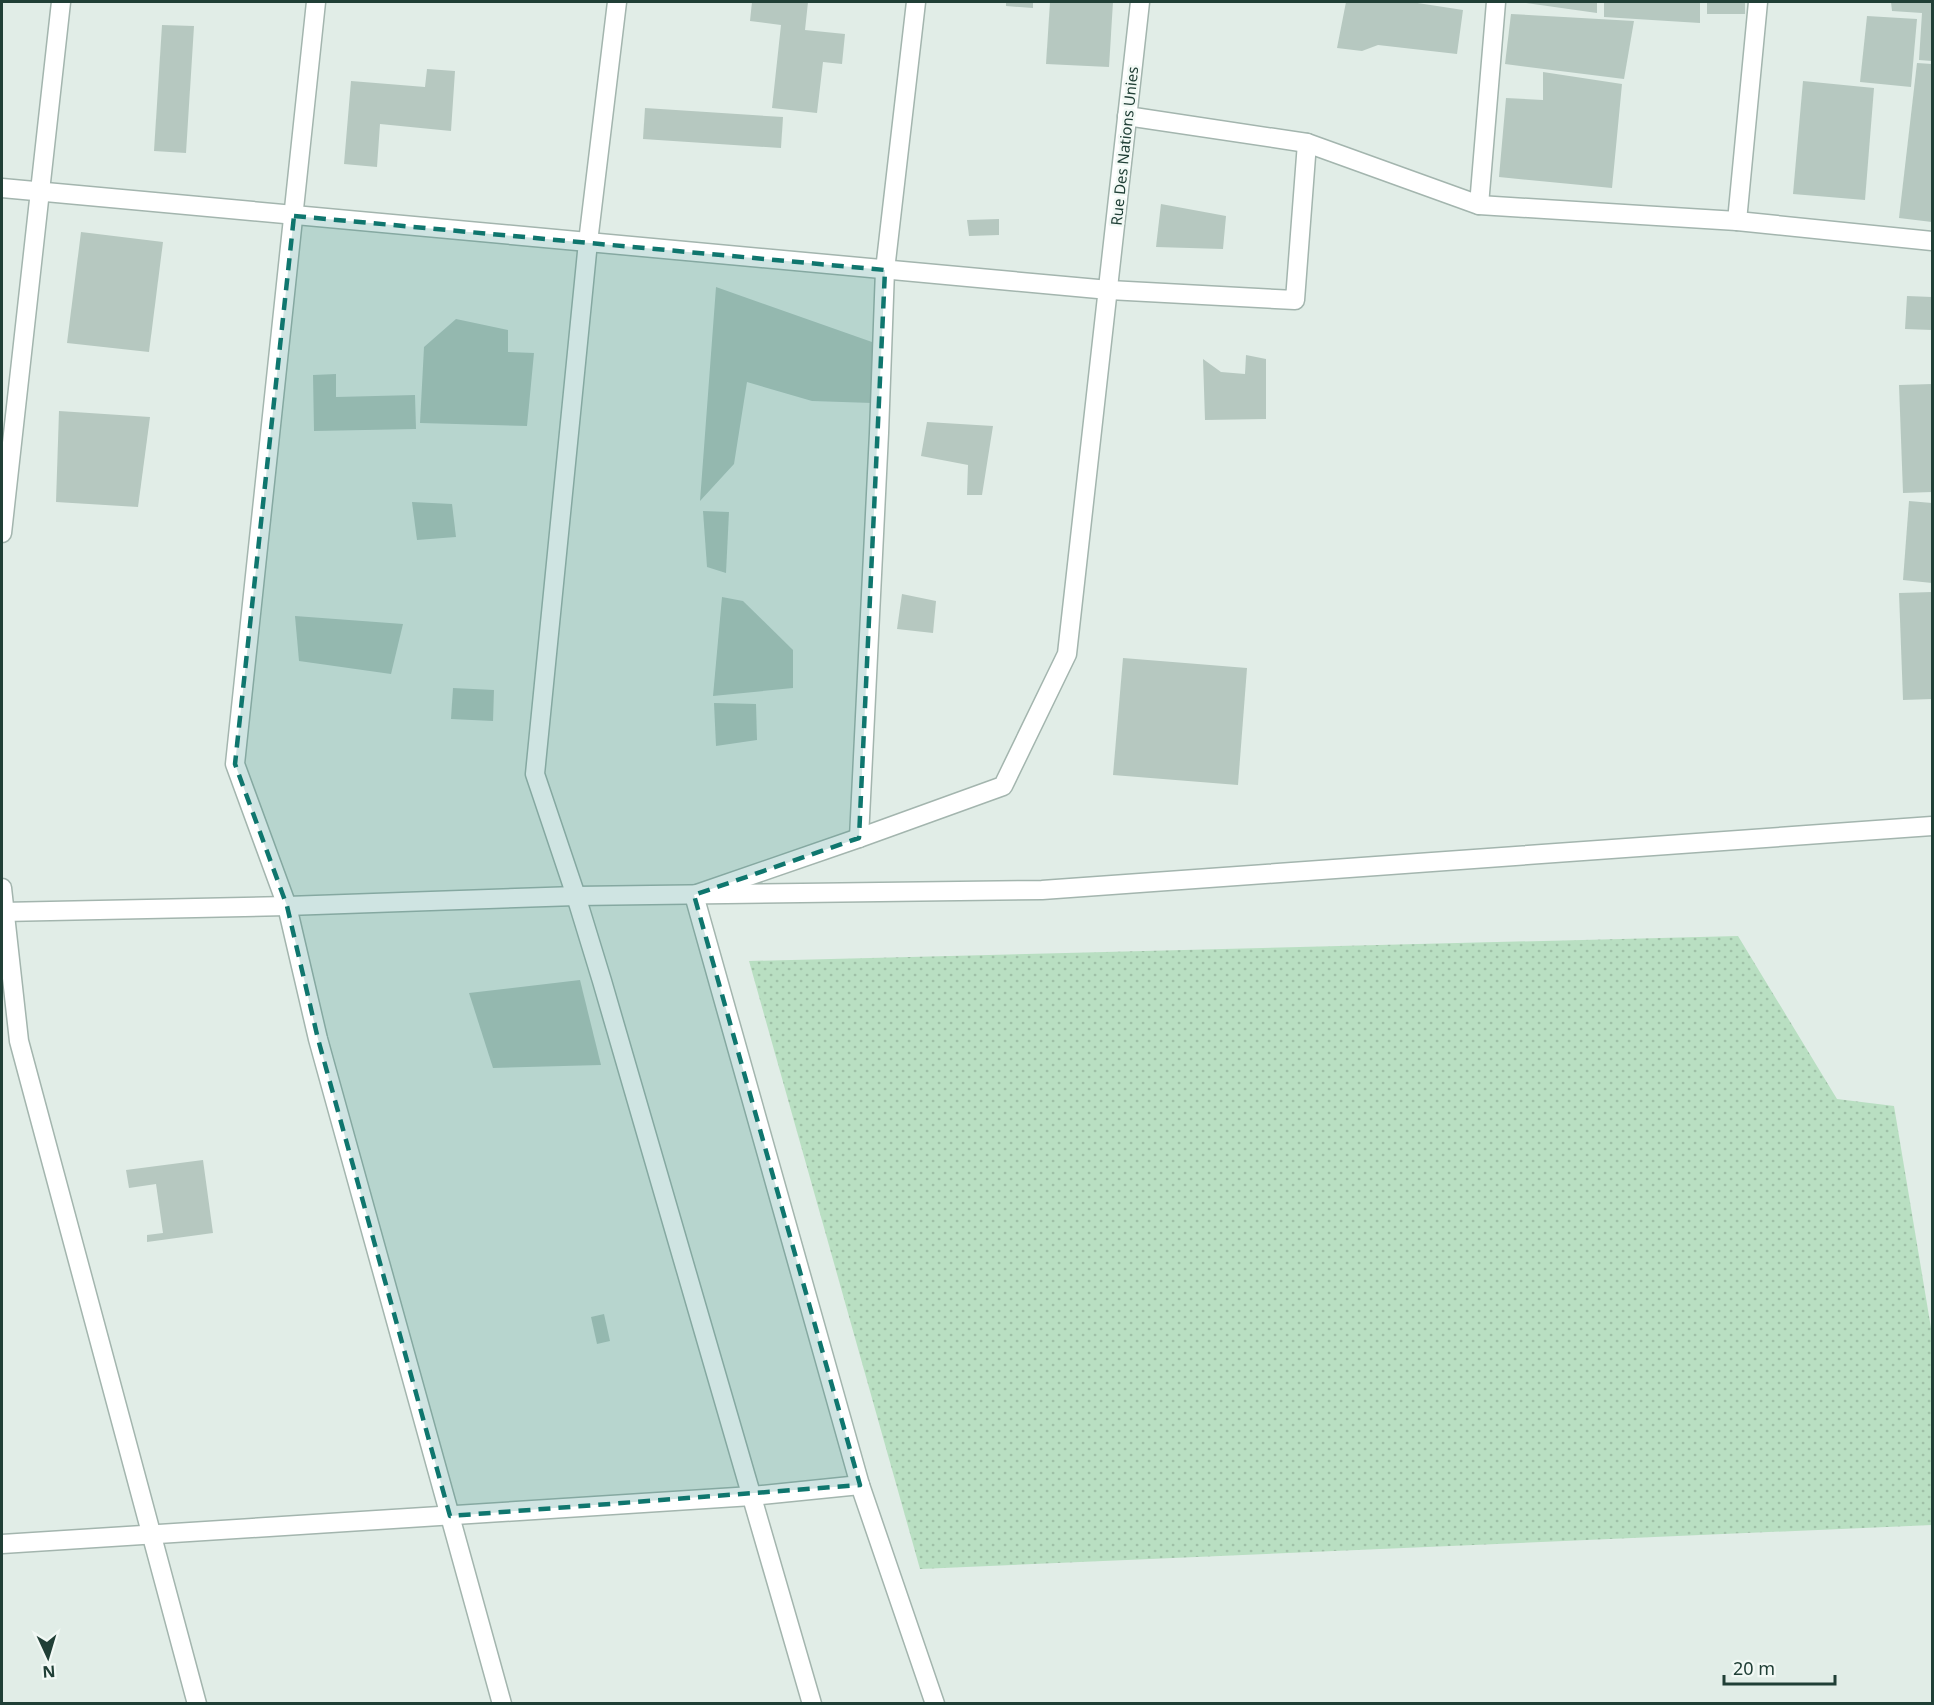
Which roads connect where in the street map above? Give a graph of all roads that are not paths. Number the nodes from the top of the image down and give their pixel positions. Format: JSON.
{"nodes":[{"id":1,"x":61,"y":2,"type":"edge"},
{"id":2,"x":316,"y":2,"type":"edge"},
{"id":3,"x":616,"y":2,"type":"edge"},
{"id":4,"x":916,"y":2,"type":"edge"},
{"id":5,"x":1140,"y":2,"type":"edge"},
{"id":6,"x":1496,"y":2,"type":"edge"},
{"id":7,"x":1758,"y":2,"type":"edge"},
{"id":8,"x":1127,"y":116,"type":"junction"},
{"id":9,"x":1307,"y":143,"type":"junction"},
{"id":10,"x":2,"y":188,"type":"edge"},
{"id":11,"x":40,"y":192,"type":"junction"},
{"id":12,"x":1479,"y":205,"type":"junction"},
{"id":13,"x":294,"y":216,"type":"junction"},
{"id":14,"x":1737,"y":221,"type":"junction"},
{"id":15,"x":1932,"y":241,"type":"edge"},
{"id":16,"x":588,"y":242,"type":"junction"},
{"id":17,"x":885,"y":270,"type":"junction"},
{"id":18,"x":1109,"y":290,"type":"junction"},
{"id":19,"x":2,"y":533,"type":"edge"},
{"id":20,"x":1932,"y":826,"type":"edge"},
{"id":21,"x":859,"y":838,"type":"junction"},
{"id":22,"x":2,"y":888,"type":"edge"},
{"id":23,"x":694,"y":895,"type":"junction"},
{"id":24,"x":576,"y":896,"type":"junction"},
{"id":25,"x":287,"y":906,"type":"junction"},
{"id":26,"x":3,"y":912,"type":"edge"},
{"id":27,"x":860,"y":1485,"type":"junction"},
{"id":28,"x":752,"y":1496,"type":"junction"},
{"id":29,"x":450,"y":1516,"type":"junction"},
{"id":30,"x":152,"y":1534,"type":"junction"},
{"id":31,"x":2,"y":1544,"type":"edge"},
{"id":32,"x":197,"y":1704,"type":"edge"},
{"id":33,"x":502,"y":1704,"type":"edge"},
{"id":34,"x":812,"y":1704,"type":"edge"},
{"id":35,"x":934,"y":1704,"type":"edge"}],
"edges":[{"from":1,"to":11,"type":"street"},
{"from":2,"to":13,"type":"street"},
{"from":3,"to":16,"type":"street"},
{"from":4,"to":17,"type":"street"},
{"from":5,"to":8,"type":"street","name":"Rue Des Nations Unies"},
{"from":6,"to":12,"type":"street"},
{"from":7,"to":14,"type":"street"},
{"from":8,"to":9,"type":"street"},
{"from":8,"to":18,"type":"street","name":"Rue Des Nations Unies"},
{"from":9,"to":12,"type":"street"},
{"from":9,"to":18,"type":"street"},
{"from":10,"to":11,"type":"street"},
{"from":11,"to":13,"type":"street"},
{"from":11,"to":19,"type":"street"},
{"from":12,"to":14,"type":"street"},
{"from":13,"to":16,"type":"street"},
{"from":13,"to":25,"type":"street"},
{"from":14,"to":15,"type":"street"},
{"from":16,"to":17,"type":"street"},
{"from":16,"to":24,"type":"street"},
{"from":17,"to":18,"type":"street"},
{"from":17,"to":21,"type":"street"},
{"from":18,"to":21,"type":"street","name":"Rue Des Nations Unies"},
{"from":20,"to":23,"type":"street"},
{"from":21,"to":23,"type":"street","name":"Rue Des Nations Unies"},
{"from":22,"to":26,"type":"street"},
{"from":23,"to":24,"type":"street"},
{"from":23,"to":27,"type":"street"},
{"from":24,"to":25,"type":"street"},
{"from":24,"to":28,"type":"street"},
{"from":25,"to":26,"type":"street"},
{"from":25,"to":29,"type":"street"},
{"from":26,"to":30,"type":"street"},
{"from":27,"to":28,"type":"street"},
{"from":27,"to":35,"type":"street"},
{"from":28,"to":29,"type":"street"},
{"from":28,"to":34,"type":"street"},
{"from":29,"to":30,"type":"street"},
{"from":29,"to":33,"type":"street"},
{"from":30,"to":31,"type":"street"},
{"from":30,"to":32,"type":"street"}]}
